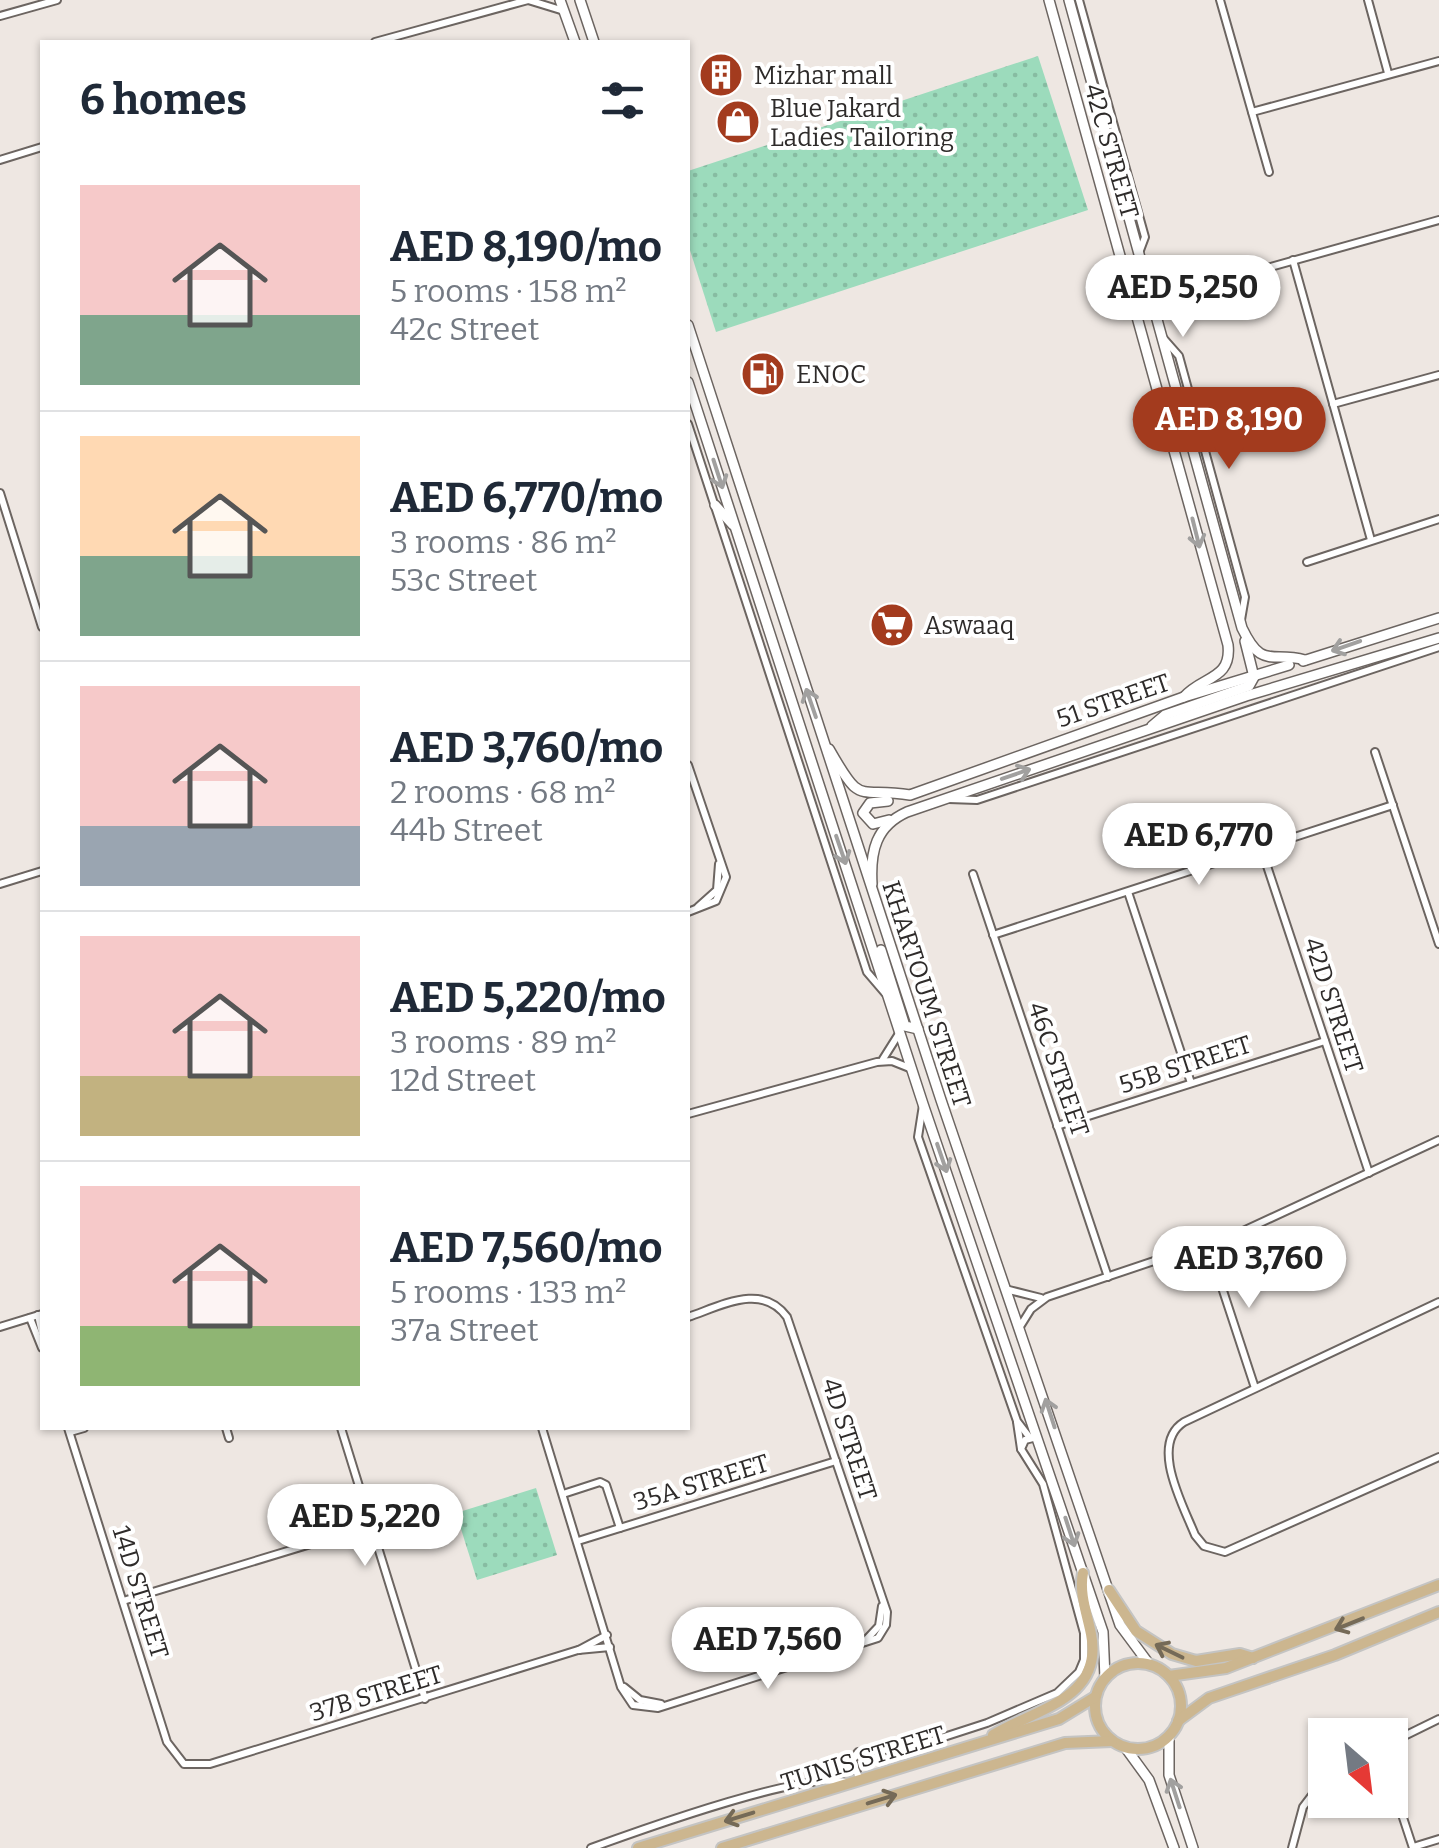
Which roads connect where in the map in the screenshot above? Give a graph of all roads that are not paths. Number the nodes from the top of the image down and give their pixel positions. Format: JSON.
{"nodes":[{"id":1,"x":57,"y":0,"type":"edge"},
{"id":2,"x":528,"y":0,"type":"edge"},
{"id":3,"x":580,"y":0,"type":"edge"},
{"id":4,"x":1049,"y":0,"type":"edge"},
{"id":5,"x":1068,"y":0,"type":"edge"},
{"id":6,"x":1079,"y":0,"type":"edge"},
{"id":7,"x":1220,"y":0,"type":"edge"},
{"id":8,"x":1368,"y":0,"type":"edge"},
{"id":9,"x":562,"y":6,"type":"edge"},
{"id":10,"x":0,"y":18,"type":"edge"},
{"id":11,"x":382,"y":40,"type":"edge"},
{"id":12,"x":573,"y":40,"type":"edge"},
{"id":13,"x":593,"y":40,"type":"edge"},
{"id":14,"x":1439,"y":61,"type":"edge"},
{"id":15,"x":1388,"y":73,"type":"junction"},
{"id":16,"x":1252,"y":112,"type":"junction"},
{"id":17,"x":40,"y":148,"type":"edge"},
{"id":18,"x":0,"y":160,"type":"edge"},
{"id":19,"x":1269,"y":172,"type":"dead end"},
{"id":20,"x":1439,"y":220,"type":"edge"},
{"id":21,"x":1139,"y":253,"type":"junction"},
{"id":22,"x":1293,"y":260,"type":"junction"},
{"id":23,"x":1146,"y":276,"type":"junction"},
{"id":24,"x":1188,"y":290,"type":"junction"},
{"id":25,"x":1158,"y":320,"type":"junction"},
{"id":26,"x":690,"y":331,"type":"edge"},
{"id":27,"x":1163,"y":338,"type":"junction"},
{"id":28,"x":1439,"y":375,"type":"edge"},
{"id":29,"x":690,"y":388,"type":"edge"},
{"id":30,"x":1333,"y":404,"type":"junction"},
{"id":31,"x":690,"y":430,"type":"edge"},
{"id":32,"x":0,"y":494,"type":"edge"},
{"id":33,"x":715,"y":505,"type":"junction"},
{"id":34,"x":1439,"y":520,"type":"edge"},
{"id":35,"x":736,"y":529,"type":"junction"},
{"id":36,"x":1371,"y":540,"type":"junction"},
{"id":37,"x":1307,"y":562,"type":"dead end"},
{"id":38,"x":768,"y":567,"type":"junction"},
{"id":39,"x":751,"y":572,"type":"junction"},
{"id":40,"x":1206,"y":572,"type":"junction"},
{"id":41,"x":1232,"y":590,"type":"junction"},
{"id":42,"x":1439,"y":618,"type":"edge"},
{"id":43,"x":40,"y":620,"type":"edge"},
{"id":44,"x":1241,"y":625,"type":"junction"},
{"id":45,"x":1439,"y":638,"type":"edge"},
{"id":46,"x":1439,"y":647,"type":"edge"},
{"id":47,"x":1304,"y":660,"type":"junction"},
{"id":48,"x":1254,"y":674,"type":"junction"},
{"id":49,"x":1184,"y":696,"type":"junction"},
{"id":50,"x":1150,"y":729,"type":"junction"},
{"id":51,"x":825,"y":743,"type":"junction"},
{"id":52,"x":1374,"y":752,"type":"dead end"},
{"id":53,"x":690,"y":771,"type":"edge"},
{"id":54,"x":910,"y":795,"type":"junction"},
{"id":55,"x":943,"y":798,"type":"junction"},
{"id":56,"x":1392,"y":806,"type":"junction"},
{"id":57,"x":892,"y":819,"type":"junction"},
{"id":58,"x":1261,"y":848,"type":"junction"},
{"id":59,"x":40,"y":872,"type":"edge"},
{"id":60,"x":973,"y":874,"type":"dead end"},
{"id":61,"x":0,"y":884,"type":"edge"},
{"id":62,"x":1128,"y":892,"type":"junction"},
{"id":63,"x":873,"y":896,"type":"junction"},
{"id":64,"x":690,"y":911,"type":"edge"},
{"id":65,"x":993,"y":935,"type":"junction"},
{"id":66,"x":871,"y":936,"type":"junction"},
{"id":67,"x":1439,"y":941,"type":"edge"},
{"id":68,"x":892,"y":998,"type":"junction"},
{"id":69,"x":918,"y":1029,"type":"junction"},
{"id":70,"x":900,"y":1031,"type":"junction"},
{"id":71,"x":1325,"y":1040,"type":"junction"},
{"id":72,"x":877,"y":1062,"type":"junction"},
{"id":73,"x":912,"y":1069,"type":"junction"},
{"id":74,"x":1191,"y":1084,"type":"junction"},
{"id":75,"x":923,"y":1104,"type":"junction"},
{"id":76,"x":690,"y":1113,"type":"edge"},
{"id":77,"x":1058,"y":1126,"type":"junction"},
{"id":78,"x":1439,"y":1140,"type":"edge"},
{"id":79,"x":1369,"y":1174,"type":"junction"},
{"id":80,"x":1208,"y":1245,"type":"junction"},
{"id":81,"x":1108,"y":1277,"type":"junction"},
{"id":82,"x":1009,"y":1290,"type":"junction"},
{"id":83,"x":1047,"y":1297,"type":"junction"},
{"id":84,"x":1439,"y":1302,"type":"edge"},
{"id":85,"x":37,"y":1315,"type":"edge"},
{"id":86,"x":690,"y":1316,"type":"edge"},
{"id":87,"x":1020,"y":1326,"type":"junction"},
{"id":88,"x":0,"y":1327,"type":"edge"},
{"id":89,"x":1256,"y":1388,"type":"junction"},
{"id":90,"x":1016,"y":1421,"type":"junction"},
{"id":91,"x":69,"y":1430,"type":"edge"},
{"id":92,"x":227,"y":1430,"type":"edge"},
{"id":93,"x":341,"y":1430,"type":"edge"},
{"id":94,"x":543,"y":1430,"type":"edge"},
{"id":95,"x":1034,"y":1437,"type":"junction"},
{"id":96,"x":229,"y":1438,"type":"dead end"},
{"id":97,"x":1020,"y":1449,"type":"junction"},
{"id":98,"x":1439,"y":1457,"type":"edge"},
{"id":99,"x":836,"y":1462,"type":"junction"},
{"id":100,"x":563,"y":1494,"type":"junction"},
{"id":101,"x":371,"y":1526,"type":"junction"},
{"id":102,"x":620,"y":1528,"type":"junction"},
{"id":103,"x":578,"y":1541,"type":"junction"},
{"id":104,"x":1083,"y":1572,"type":"junction"},
{"id":105,"x":1439,"y":1585,"type":"edge"},
{"id":106,"x":1108,"y":1590,"type":"junction"},
{"id":107,"x":123,"y":1601,"type":"junction"},
{"id":108,"x":1439,"y":1612,"type":"edge"},
{"id":109,"x":606,"y":1635,"type":"junction"},
{"id":110,"x":610,"y":1647,"type":"junction"},
{"id":111,"x":578,"y":1650,"type":"junction"},
{"id":112,"x":1254,"y":1658,"type":"junction"},
{"id":113,"x":1149,"y":1664,"type":"junction"},
{"id":114,"x":1169,"y":1676,"type":"junction"},
{"id":115,"x":1105,"y":1678,"type":"junction"},
{"id":116,"x":1095,"y":1697,"type":"junction"},
{"id":117,"x":425,"y":1699,"type":"junction"},
{"id":118,"x":1439,"y":1719,"type":"edge"},
{"id":119,"x":1178,"y":1722,"type":"junction"},
{"id":120,"x":1408,"y":1734,"type":"edge"},
{"id":121,"x":1168,"y":1736,"type":"junction"},
{"id":122,"x":1112,"y":1740,"type":"junction"},
{"id":123,"x":982,"y":1742,"type":"junction"},
{"id":124,"x":1125,"y":1747,"type":"junction"},
{"id":125,"x":184,"y":1764,"type":"joint"},
{"id":126,"x":854,"y":1782,"type":"junction"},
{"id":127,"x":1308,"y":1800,"type":"edge"},
{"id":128,"x":1403,"y":1818,"type":"edge"},
{"id":129,"x":1439,"y":1838,"type":"edge"},
{"id":130,"x":590,"y":1848,"type":"edge"},
{"id":131,"x":638,"y":1848,"type":"edge"},
{"id":132,"x":722,"y":1848,"type":"edge"},
{"id":133,"x":1174,"y":1848,"type":"edge"},
{"id":134,"x":1193,"y":1848,"type":"edge"},
{"id":135,"x":1292,"y":1848,"type":"edge"},
{"id":136,"x":1413,"y":1848,"type":"edge"}],
"edges":[{"from":1,"to":10,"type":"street"},
{"from":2,"to":9,"type":"street"},
{"from":2,"to":11,"type":"street"},
{"from":3,"to":13,"type":"main road"},
{"from":4,"to":40,"type":"main road","name":"42C STREET","one_way":true},
{"from":5,"to":21,"type":"main road","name":"42C STREET"},
{"from":6,"to":21,"type":"street"},
{"from":7,"to":16,"type":"street"},
{"from":8,"to":15,"type":"street"},
{"from":9,"to":12,"type":"main road"},
{"from":14,"to":15,"type":"street"},
{"from":15,"to":16,"type":"street"},
{"from":16,"to":19,"type":"street"},
{"from":17,"to":18,"type":"street"},
{"from":20,"to":22,"type":"street"},
{"from":21,"to":23,"type":"main road","name":"42C STREET"},
{"from":22,"to":24,"type":"street"},
{"from":22,"to":30,"type":"street"},
{"from":23,"to":24,"type":"street"},
{"from":23,"to":25,"type":"main road","name":"42C STREET"},
{"from":24,"to":25,"type":"street"},
{"from":25,"to":27,"type":"main road","name":"42C STREET"},
{"from":26,"to":38,"type":"main road","name":"KHARTOUM STREET"},
{"from":27,"to":41,"type":"main road","name":"42C STREET"},
{"from":27,"to":44,"type":"street"},
{"from":28,"to":30,"type":"street"},
{"from":29,"to":35,"type":"main road","name":"KHARTOUM STREET","one_way":true},
{"from":30,"to":36,"type":"street"},
{"from":31,"to":33,"type":"street"},
{"from":32,"to":43,"type":"street"},
{"from":33,"to":35,"type":"main road"},
{"from":33,"to":68,"type":"street"},
{"from":34,"to":36,"type":"street"},
{"from":35,"to":39,"type":"main road","name":"KHARTOUM STREET"},
{"from":36,"to":37,"type":"street"},
{"from":38,"to":39,"type":"main road"},
{"from":51,"to":38,"type":"main road","name":"KHARTOUM STREET","one_way":true},
{"from":39,"to":66,"type":"main road","name":"KHARTOUM STREET","one_way":true},
{"from":40,"to":41,"type":"main road"},
{"from":40,"to":49,"type":"main road","name":"42C STREET"},
{"from":41,"to":44,"type":"main road","name":"42C STREET"},
{"from":42,"to":47,"type":"main road","name":"51 STREET","one_way":true},
{"from":44,"to":47,"type":"main road"},
{"from":44,"to":48,"type":"main road","name":"42C STREET"},
{"from":45,"to":50,"type":"main road","name":"51 STREET"},
{"from":46,"to":55,"type":"street"},
{"from":47,"to":48,"type":"main road","name":"51 STREET"},
{"from":48,"to":49,"type":"main road","name":"51 STREET"},
{"from":48,"to":50,"type":"main road"},
{"from":49,"to":54,"type":"main road","name":"51 STREET"},
{"from":55,"to":50,"type":"main road","name":"51 STREET","one_way":true},
{"from":51,"to":54,"type":"main road","name":"51 STREET"},
{"from":51,"to":63,"type":"main road","name":"KHARTOUM STREET"},
{"from":52,"to":56,"type":"street"},
{"from":53,"to":64,"type":"street"},
{"from":54,"to":57,"type":"main road"},
{"from":55,"to":57,"type":"main road","name":"51 STREET"},
{"from":56,"to":58,"type":"street"},
{"from":56,"to":67,"type":"street"},
{"from":57,"to":63,"type":"main road"},
{"from":58,"to":62,"type":"street"},
{"from":58,"to":71,"type":"street","name":"42D STREET"},
{"from":59,"to":61,"type":"street"},
{"from":60,"to":65,"type":"street","name":"46C STREET"},
{"from":62,"to":65,"type":"street"},
{"from":62,"to":74,"type":"street"},
{"from":63,"to":69,"type":"main road","name":"KHARTOUM STREET"},
{"from":65,"to":77,"type":"street","name":"46C STREET"},
{"from":66,"to":68,"type":"main road","name":"KHARTOUM STREET"},
{"from":66,"to":69,"type":"main road"},
{"from":68,"to":70,"type":"main road","name":"KHARTOUM STREET"},
{"from":69,"to":82,"type":"main road","name":"KHARTOUM STREET"},
{"from":70,"to":72,"type":"street"},
{"from":70,"to":73,"type":"main road","name":"KHARTOUM STREET"},
{"from":71,"to":74,"type":"street","name":"55B STREET"},
{"from":71,"to":79,"type":"street","name":"42D STREET"},
{"from":72,"to":73,"type":"street"},
{"from":72,"to":76,"type":"street"},
{"from":73,"to":75,"type":"main road","name":"KHARTOUM STREET"},
{"from":74,"to":77,"type":"street","name":"55B STREET"},
{"from":75,"to":90,"type":"street"},
{"from":75,"to":95,"type":"main road","name":"KHARTOUM STREET","one_way":true},
{"from":77,"to":81,"type":"street","name":"46C STREET"},
{"from":78,"to":79,"type":"street"},
{"from":79,"to":80,"type":"street"},
{"from":80,"to":81,"type":"street"},
{"from":80,"to":89,"type":"street"},
{"from":81,"to":83,"type":"street"},
{"from":82,"to":83,"type":"street"},
{"from":82,"to":87,"type":"main road","name":"KHARTOUM STREET"},
{"from":83,"to":87,"type":"street"},
{"from":84,"to":89,"type":"street"},
{"from":85,"to":88,"type":"street"},
{"from":86,"to":99,"type":"street","name":"4D STREET"},
{"from":106,"to":87,"type":"main road","name":"KHARTOUM STREET","one_way":true},
{"from":89,"to":98,"type":"street"},
{"from":90,"to":95,"type":"street"},
{"from":90,"to":97,"type":"street"},
{"from":91,"to":107,"type":"street","name":"14D STREET"},
{"from":92,"to":96,"type":"street"},
{"from":93,"to":101,"type":"street"},
{"from":94,"to":100,"type":"street"},
{"from":95,"to":97,"type":"street"},
{"from":95,"to":104,"type":"main road","name":"KHARTOUM STREET","one_way":true},
{"from":97,"to":126,"type":"street"},
{"from":99,"to":102,"type":"street","name":"35A STREET"},
{"from":99,"to":110,"type":"street","name":"4D STREET"},
{"from":100,"to":102,"type":"street"},
{"from":100,"to":103,"type":"street"},
{"from":101,"to":107,"type":"street"},
{"from":101,"to":117,"type":"street"},
{"from":102,"to":103,"type":"street","name":"35A STREET"},
{"from":103,"to":109,"type":"street"},
{"from":104,"to":115,"type":"main road","name":"KHARTOUM STREET"},
{"from":104,"to":123,"type":"main road"},
{"from":105,"to":112,"type":"main road","one_way":true},
{"from":112,"to":106,"type":"main road","one_way":true},
{"from":106,"to":113,"type":"main road","name":"KHARTOUM STREET"},
{"from":107,"to":125,"type":"street","name":"14D STREET"},
{"from":108,"to":119,"type":"main road"},
{"from":109,"to":110,"type":"street"},
{"from":109,"to":111,"type":"street","name":"37B STREET"},
{"from":110,"to":111,"type":"street","name":"37B STREET"},
{"from":111,"to":117,"type":"street","name":"37B STREET"},
{"from":112,"to":114,"type":"main road"},
{"from":113,"to":114,"type":"main road"},
{"from":113,"to":115,"type":"main road"},
{"from":114,"to":119,"type":"main road"},
{"from":115,"to":116,"type":"main road"},
{"from":116,"to":122,"type":"main road"},
{"from":116,"to":123,"type":"main road","name":"TUNIS STREET"},
{"from":117,"to":125,"type":"street","name":"37B STREET"},
{"from":118,"to":120,"type":"street"},
{"from":119,"to":121,"type":"main road"},
{"from":121,"to":124,"type":"main road"},
{"from":134,"to":121,"type":"main road","one_way":true},
{"from":122,"to":124,"type":"main road"},
{"from":132,"to":122,"type":"main road","name":"TUNIS STREET","one_way":true},
{"from":123,"to":126,"type":"main road","name":"TUNIS STREET"},
{"from":124,"to":133,"type":"main road"},
{"from":126,"to":130,"type":"street"},
{"from":126,"to":131,"type":"main road","name":"TUNIS STREET","one_way":true},
{"from":127,"to":135,"type":"street"},
{"from":128,"to":136,"type":"street"},
{"from":129,"to":136,"type":"street"}]}
